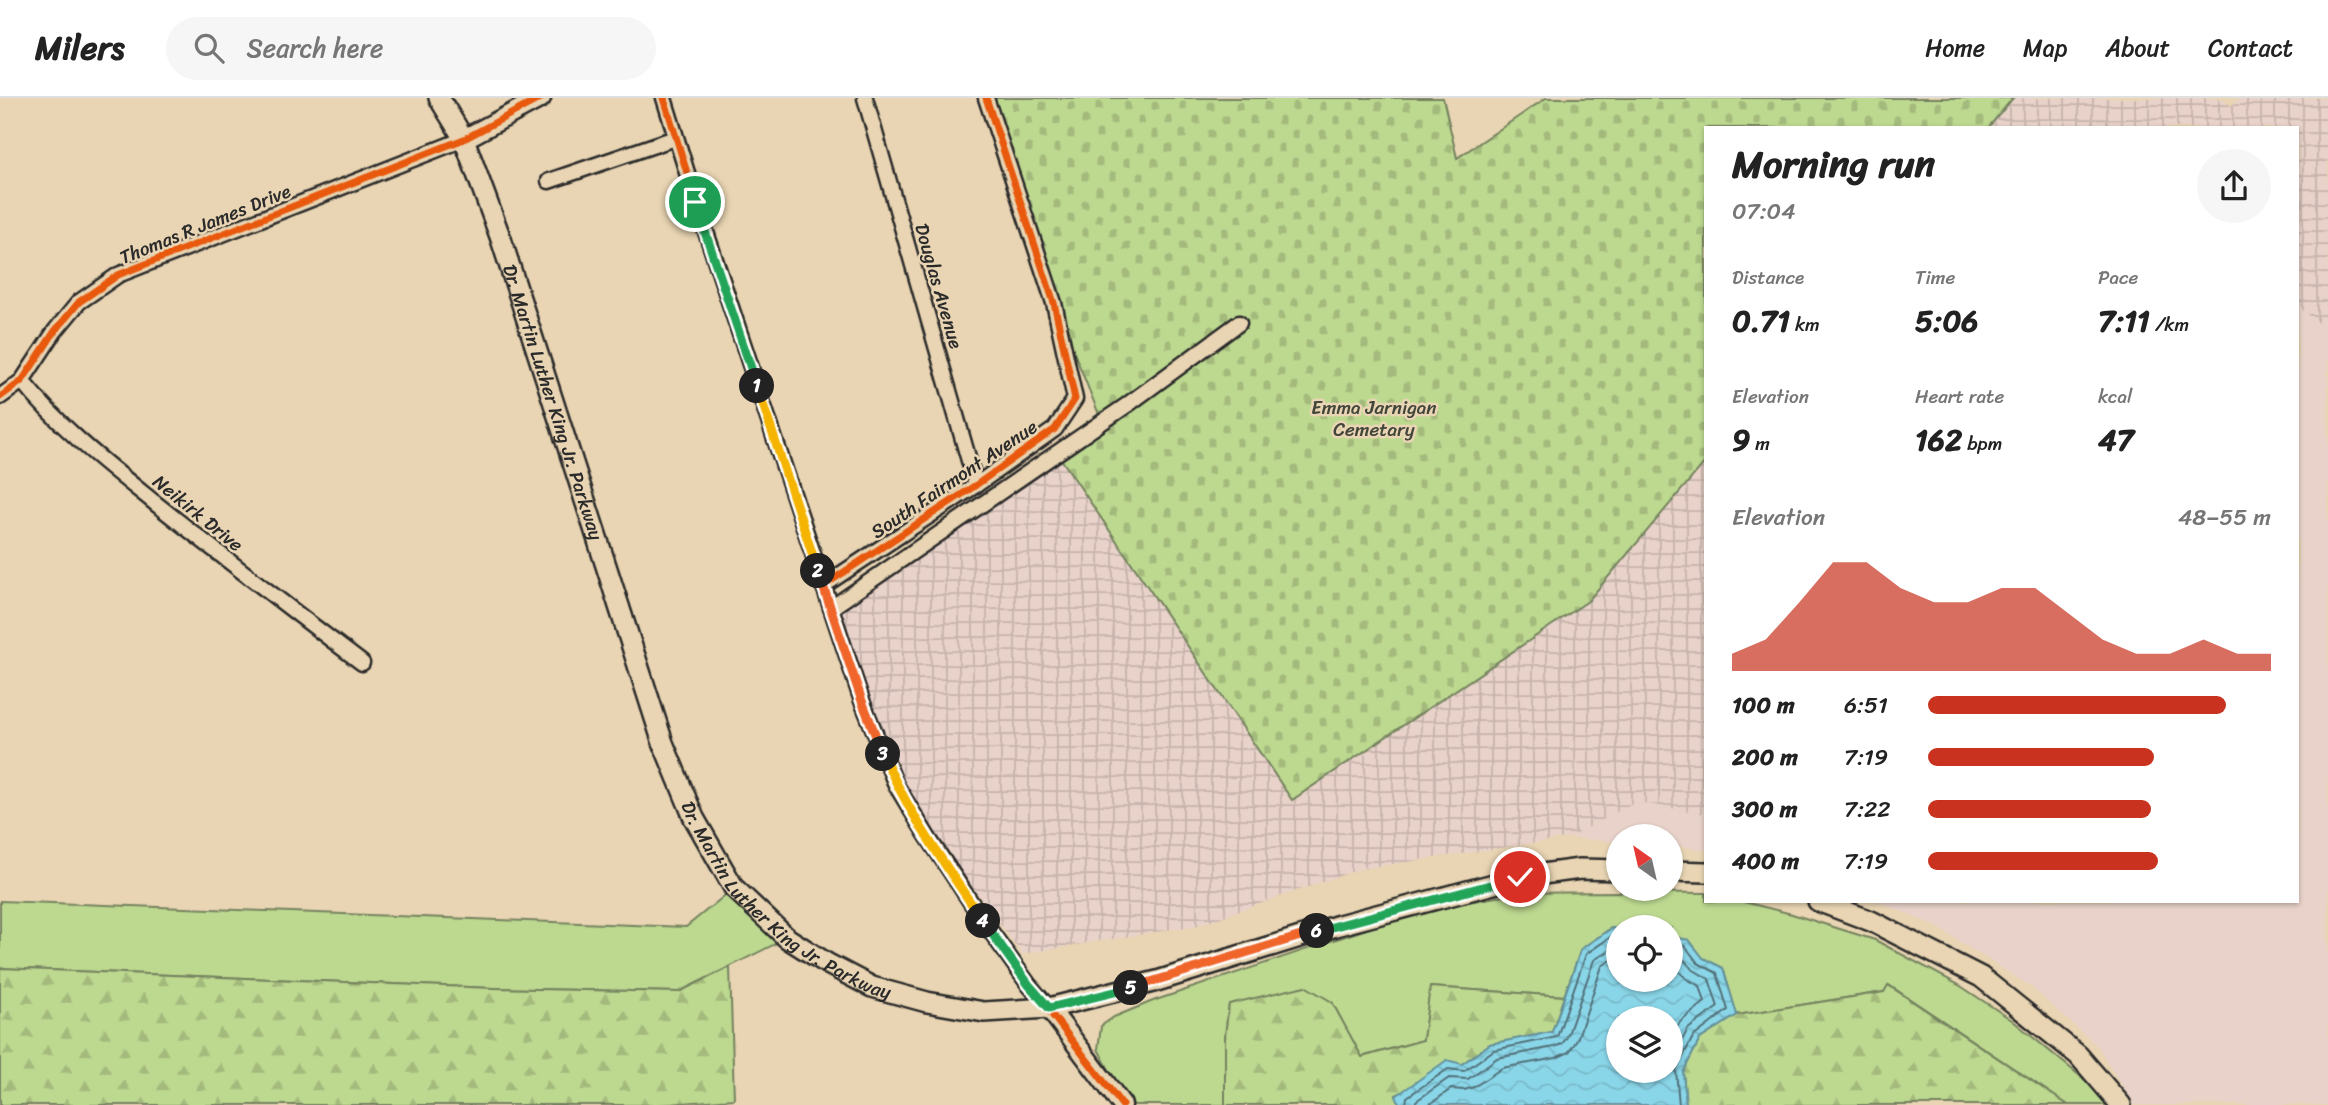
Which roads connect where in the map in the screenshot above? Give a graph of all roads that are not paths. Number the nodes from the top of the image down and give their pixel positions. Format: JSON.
{"nodes":[{"id":1,"x":439,"y":98,"type":"edge"},
{"id":2,"x":541,"y":98,"type":"edge"},
{"id":3,"x":664,"y":98,"type":"edge"},
{"id":4,"x":865,"y":98,"type":"edge"},
{"id":5,"x":986,"y":98,"type":"edge"},
{"id":6,"x":464,"y":138,"type":"junction"},
{"id":7,"x":675,"y":138,"type":"junction"},
{"id":8,"x":549,"y":181,"type":"dead end"},
{"id":9,"x":1239,"y":323,"type":"dead end"},
{"id":10,"x":22,"y":381,"type":"junction"},
{"id":11,"x":0,"y":397,"type":"edge"},
{"id":12,"x":976,"y":485,"type":"junction"},
{"id":13,"x":823,"y":586,"type":"junction"},
{"id":14,"x":831,"y":608,"type":"junction"},
{"id":15,"x":362,"y":663,"type":"dead end"},
{"id":16,"x":1606,"y":870,"type":"edge"},
{"id":17,"x":1684,"y":872,"type":"edge"},
{"id":18,"x":1704,"y":872,"type":"edge"},
{"id":19,"x":1823,"y":903,"type":"edge"},
{"id":20,"x":1049,"y":1008,"type":"junction"},
{"id":21,"x":1122,"y":1105,"type":"edge"},
{"id":22,"x":2121,"y":1105,"type":"edge"}],
"edges":[{"from":1,"to":6,"type":"main road","name":"Dr. Martin Luther King Jr. Parkway"},
{"from":2,"to":6,"type":"street"},
{"from":3,"to":7,"type":"street"},
{"from":4,"to":12,"type":"street","name":"Douglas Avenue"},
{"from":5,"to":12,"type":"street","name":"South Fairmont Avenue"},
{"from":6,"to":10,"type":"street","name":"Thomas R James Drive"},
{"from":6,"to":20,"type":"main road","name":"Dr. Martin Luther King Jr. Parkway"},
{"from":7,"to":8,"type":"street"},
{"from":7,"to":13,"type":"street"},
{"from":9,"to":14,"type":"street"},
{"from":10,"to":11,"type":"street","name":"Thomas R James Drive"},
{"from":10,"to":15,"type":"street","name":"Neikirk Drive"},
{"from":12,"to":13,"type":"street","name":"South Fairmont Avenue"},
{"from":13,"to":14,"type":"street"},
{"from":14,"to":20,"type":"street"},
{"from":16,"to":20,"type":"main road","name":"Dr. Martin Luther King Jr. Parkway"},
{"from":17,"to":18,"type":"main road"},
{"from":19,"to":22,"type":"main road"},
{"from":20,"to":21,"type":"street"}]}
